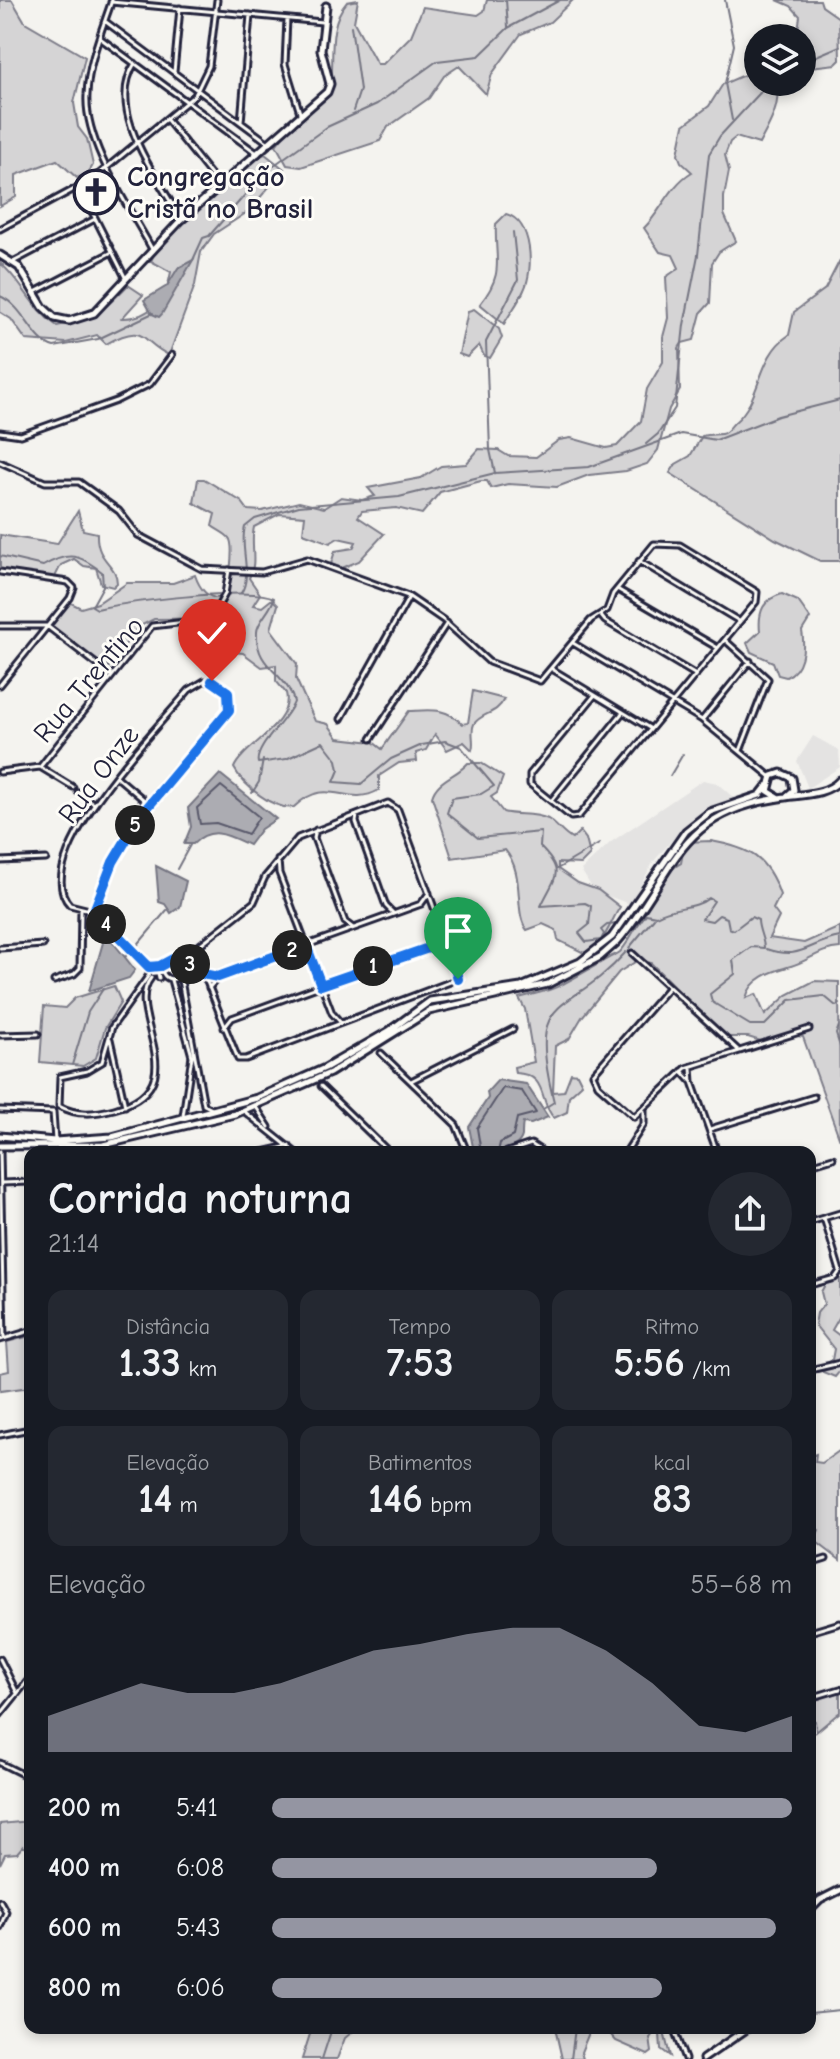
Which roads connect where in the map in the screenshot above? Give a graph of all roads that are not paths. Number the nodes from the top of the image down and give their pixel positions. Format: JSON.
{"nodes":[{"id":1,"x":217,"y":0,"type":"edge"},
{"id":2,"x":112,"y":1,"type":"edge"},
{"id":3,"x":326,"y":6,"type":"dead end"},
{"id":4,"x":180,"y":8,"type":"junction"},
{"id":5,"x":215,"y":11,"type":"junction"},
{"id":6,"x":250,"y":15,"type":"junction"},
{"id":7,"x":287,"y":19,"type":"junction"},
{"id":8,"x":105,"y":22,"type":"junction"},
{"id":9,"x":323,"y":22,"type":"junction"},
{"id":10,"x":100,"y":38,"type":"junction"},
{"id":11,"x":135,"y":63,"type":"junction"},
{"id":12,"x":174,"y":72,"type":"junction"},
{"id":13,"x":198,"y":91,"type":"junction"},
{"id":14,"x":188,"y":102,"type":"junction"},
{"id":15,"x":301,"y":117,"type":"junction"},
{"id":16,"x":166,"y":119,"type":"junction"},
{"id":17,"x":241,"y":122,"type":"junction"},
{"id":18,"x":139,"y":141,"type":"junction"},
{"id":19,"x":270,"y":144,"type":"junction"},
{"id":20,"x":258,"y":154,"type":"junction"},
{"id":21,"x":108,"y":167,"type":"junction"},
{"id":22,"x":219,"y":185,"type":"junction"},
{"id":23,"x":80,"y":188,"type":"junction"},
{"id":24,"x":95,"y":219,"type":"junction"},
{"id":25,"x":181,"y":220,"type":"junction"},
{"id":26,"x":0,"y":229,"type":"edge"},
{"id":27,"x":153,"y":251,"type":"junction"},
{"id":28,"x":112,"y":252,"type":"junction"},
{"id":29,"x":0,"y":255,"type":"edge"},
{"id":30,"x":13,"y":262,"type":"junction"},
{"id":31,"x":127,"y":280,"type":"junction"},
{"id":32,"x":35,"y":292,"type":"junction"},
{"id":33,"x":172,"y":355,"type":"dead end"},
{"id":34,"x":0,"y":432,"type":"edge"},
{"id":35,"x":0,"y":462,"type":"edge"},
{"id":36,"x":639,"y":561,"type":"junction"},
{"id":37,"x":229,"y":570,"type":"junction"},
{"id":38,"x":0,"y":572,"type":"edge"},
{"id":39,"x":617,"y":589,"type":"junction"},
{"id":40,"x":409,"y":596,"type":"junction"},
{"id":41,"x":601,"y":616,"type":"junction"},
{"id":42,"x":740,"y":622,"type":"junction"},
{"id":43,"x":447,"y":623,"type":"junction"},
{"id":44,"x":0,"y":626,"type":"edge"},
{"id":45,"x":47,"y":626,"type":"junction"},
{"id":46,"x":725,"y":640,"type":"junction"},
{"id":47,"x":573,"y":643,"type":"junction"},
{"id":48,"x":719,"y":648,"type":"junction"},
{"id":49,"x":750,"y":661,"type":"junction"},
{"id":50,"x":552,"y":669,"type":"junction"},
{"id":51,"x":697,"y":675,"type":"junction"},
{"id":52,"x":112,"y":676,"type":"junction"},
{"id":53,"x":0,"y":685,"type":"edge"},
{"id":54,"x":595,"y":695,"type":"junction"},
{"id":55,"x":675,"y":703,"type":"junction"},
{"id":56,"x":623,"y":712,"type":"junction"},
{"id":57,"x":341,"y":719,"type":"dead end"},
{"id":58,"x":702,"y":720,"type":"junction"},
{"id":59,"x":652,"y":730,"type":"junction"},
{"id":60,"x":371,"y":739,"type":"dead end"},
{"id":61,"x":740,"y":751,"type":"junction"},
{"id":62,"x":40,"y":767,"type":"junction"},
{"id":63,"x":0,"y":772,"type":"edge"},
{"id":64,"x":117,"y":777,"type":"junction"},
{"id":65,"x":771,"y":777,"type":"junction"},
{"id":66,"x":794,"y":783,"type":"junction"},
{"id":67,"x":838,"y":783,"type":"edge"},
{"id":68,"x":767,"y":786,"type":"junction"},
{"id":69,"x":73,"y":787,"type":"dead end"},
{"id":70,"x":78,"y":792,"type":"dead end"},
{"id":71,"x":809,"y":794,"type":"junction"},
{"id":72,"x":787,"y":796,"type":"junction"},
{"id":73,"x":779,"y":798,"type":"junction"},
{"id":74,"x":551,"y":801,"type":"junction"},
{"id":75,"x":94,"y":805,"type":"junction"},
{"id":76,"x":150,"y":805,"type":"junction"},
{"id":77,"x":357,"y":815,"type":"junction"},
{"id":78,"x":348,"y":818,"type":"junction"},
{"id":79,"x":356,"y":822,"type":"junction"},
{"id":80,"x":316,"y":830,"type":"junction"},
{"id":81,"x":307,"y":834,"type":"junction"},
{"id":82,"x":314,"y":838,"type":"junction"},
{"id":83,"x":46,"y":859,"type":"dead end"},
{"id":84,"x":278,"y":860,"type":"junction"},
{"id":85,"x":0,"y":861,"type":"edge"},
{"id":86,"x":269,"y":871,"type":"junction"},
{"id":87,"x":279,"y":873,"type":"junction"},
{"id":88,"x":429,"y":893,"type":"junction"},
{"id":89,"x":421,"y":904,"type":"junction"},
{"id":90,"x":386,"y":906,"type":"junction"},
{"id":91,"x":81,"y":909,"type":"junction"},
{"id":92,"x":435,"y":909,"type":"junction"},
{"id":93,"x":94,"y":911,"type":"junction"},
{"id":94,"x":393,"y":913,"type":"junction"},
{"id":95,"x":383,"y":917,"type":"junction"},
{"id":96,"x":345,"y":922,"type":"junction"},
{"id":97,"x":626,"y":925,"type":"junction"},
{"id":98,"x":353,"y":928,"type":"junction"},
{"id":99,"x":342,"y":932,"type":"junction"},
{"id":100,"x":444,"y":933,"type":"junction"},
{"id":101,"x":435,"y":944,"type":"junction"},
{"id":102,"x":43,"y":945,"type":"dead end"},
{"id":103,"x":306,"y":945,"type":"junction"},
{"id":104,"x":0,"y":948,"type":"edge"},
{"id":105,"x":450,"y":949,"type":"junction"},
{"id":106,"x":196,"y":950,"type":"junction"},
{"id":107,"x":632,"y":953,"type":"dead end"},
{"id":108,"x":179,"y":962,"type":"junction"},
{"id":109,"x":163,"y":964,"type":"junction"},
{"id":110,"x":147,"y":966,"type":"junction"},
{"id":111,"x":155,"y":967,"type":"junction"},
{"id":112,"x":201,"y":967,"type":"junction"},
{"id":113,"x":181,"y":973,"type":"junction"},
{"id":114,"x":203,"y":974,"type":"junction"},
{"id":115,"x":150,"y":975,"type":"junction"},
{"id":116,"x":218,"y":977,"type":"junction"},
{"id":117,"x":159,"y":978,"type":"junction"},
{"id":118,"x":165,"y":978,"type":"junction"},
{"id":119,"x":171,"y":980,"type":"junction"},
{"id":120,"x":54,"y":981,"type":"dead end"},
{"id":121,"x":321,"y":985,"type":"junction"},
{"id":122,"x":668,"y":988,"type":"junction"},
{"id":123,"x":209,"y":989,"type":"junction"},
{"id":124,"x":332,"y":1013,"type":"junction"},
{"id":125,"x":219,"y":1015,"type":"junction"},
{"id":126,"x":232,"y":1018,"type":"junction"},
{"id":127,"x":342,"y":1024,"type":"junction"},
{"id":128,"x":224,"y":1028,"type":"junction"},
{"id":129,"x":329,"y":1029,"type":"junction"},
{"id":130,"x":513,"y":1029,"type":"dead end"},
{"id":131,"x":809,"y":1029,"type":"dead end"},
{"id":132,"x":38,"y":1034,"type":"dead end"},
{"id":133,"x":0,"y":1035,"type":"edge"},
{"id":134,"x":110,"y":1039,"type":"junction"},
{"id":135,"x":740,"y":1051,"type":"junction"},
{"id":136,"x":381,"y":1053,"type":"dead end"},
{"id":137,"x":114,"y":1061,"type":"junction"},
{"id":138,"x":102,"y":1062,"type":"junction"},
{"id":139,"x":691,"y":1067,"type":"junction"},
{"id":140,"x":682,"y":1071,"type":"junction"},
{"id":141,"x":411,"y":1081,"type":"junction"},
{"id":142,"x":692,"y":1082,"type":"junction"},
{"id":143,"x":321,"y":1086,"type":"dead end"},
{"id":144,"x":198,"y":1087,"type":"junction"},
{"id":145,"x":185,"y":1088,"type":"junction"},
{"id":146,"x":814,"y":1097,"type":"dead end"},
{"id":147,"x":243,"y":1099,"type":"junction"},
{"id":148,"x":125,"y":1106,"type":"junction"},
{"id":149,"x":223,"y":1106,"type":"junction"},
{"id":150,"x":255,"y":1107,"type":"junction"},
{"id":151,"x":0,"y":1110,"type":"edge"},
{"id":152,"x":209,"y":1110,"type":"junction"},
{"id":153,"x":644,"y":1111,"type":"junction"},
{"id":154,"x":243,"y":1112,"type":"junction"},
{"id":155,"x":183,"y":1118,"type":"junction"},
{"id":156,"x":210,"y":1121,"type":"junction"},
{"id":157,"x":710,"y":1129,"type":"junction"},
{"id":158,"x":177,"y":1130,"type":"junction"},
{"id":159,"x":270,"y":1131,"type":"junction"},
{"id":160,"x":0,"y":1136,"type":"edge"},
{"id":161,"x":31,"y":1140,"type":"junction"},
{"id":162,"x":55,"y":1141,"type":"junction"},
{"id":163,"x":94,"y":1146,"type":"edge"},
{"id":164,"x":289,"y":1146,"type":"edge"},
{"id":165,"x":383,"y":1146,"type":"edge"},
{"id":166,"x":465,"y":1146,"type":"edge"},
{"id":167,"x":630,"y":1146,"type":"edge"},
{"id":168,"x":715,"y":1146,"type":"edge"},
{"id":169,"x":20,"y":1147,"type":"junction"},
{"id":170,"x":24,"y":1147,"type":"edge"},
{"id":171,"x":0,"y":1149,"type":"edge"},
{"id":172,"x":833,"y":1158,"type":"dead end"},
{"id":173,"x":816,"y":1163,"type":"edge"},
{"id":174,"x":24,"y":1182,"type":"edge"},
{"id":175,"x":1,"y":1183,"type":"edge"},
{"id":176,"x":840,"y":1213,"type":"edge"},
{"id":177,"x":824,"y":1218,"type":"junction"},
{"id":178,"x":816,"y":1220,"type":"edge"},
{"id":179,"x":816,"y":1283,"type":"edge"},
{"id":180,"x":24,"y":1333,"type":"edge"},
{"id":181,"x":2,"y":1340,"type":"edge"},
{"id":182,"x":840,"y":1363,"type":"edge"},
{"id":183,"x":816,"y":1369,"type":"edge"},
{"id":184,"x":24,"y":1430,"type":"edge"},
{"id":185,"x":0,"y":1435,"type":"edge"},
{"id":186,"x":826,"y":1559,"type":"dead end"},
{"id":187,"x":816,"y":1562,"type":"edge"},
{"id":188,"x":840,"y":1623,"type":"edge"},
{"id":189,"x":816,"y":1630,"type":"edge"},
{"id":190,"x":0,"y":1659,"type":"edge"},
{"id":191,"x":24,"y":1685,"type":"edge"},
{"id":192,"x":840,"y":1689,"type":"edge"},
{"id":193,"x":17,"y":1693,"type":"junction"},
{"id":194,"x":816,"y":1696,"type":"edge"},
{"id":195,"x":0,"y":1715,"type":"edge"},
{"id":196,"x":0,"y":1763,"type":"edge"},
{"id":197,"x":24,"y":1775,"type":"edge"},
{"id":198,"x":840,"y":1890,"type":"edge"},
{"id":199,"x":0,"y":1901,"type":"edge"},
{"id":200,"x":816,"y":1904,"type":"edge"},
{"id":201,"x":0,"y":1927,"type":"edge"},
{"id":202,"x":675,"y":2034,"type":"edge"},
{"id":203,"x":739,"y":2034,"type":"edge"},
{"id":204,"x":685,"y":2059,"type":"edge"},
{"id":205,"x":703,"y":2059,"type":"edge"}],
"edges":[{"from":1,"to":5,"type":"street"},
{"from":2,"to":4,"type":"street"},
{"from":2,"to":8,"type":"street"},
{"from":3,"to":9,"type":"main road"},
{"from":4,"to":5,"type":"street"},
{"from":4,"to":12,"type":"street"},
{"from":5,"to":6,"type":"street"},
{"from":5,"to":13,"type":"street"},
{"from":6,"to":7,"type":"street"},
{"from":6,"to":17,"type":"street"},
{"from":7,"to":9,"type":"street"},
{"from":7,"to":15,"type":"street"},
{"from":8,"to":10,"type":"street"},
{"from":8,"to":12,"type":"street"},
{"from":9,"to":15,"type":"main road"},
{"from":10,"to":11,"type":"street"},
{"from":10,"to":21,"type":"street"},
{"from":11,"to":14,"type":"street"},
{"from":11,"to":18,"type":"street"},
{"from":12,"to":13,"type":"street"},
{"from":13,"to":14,"type":"street"},
{"from":13,"to":17,"type":"street"},
{"from":14,"to":16,"type":"street"},
{"from":14,"to":20,"type":"street"},
{"from":15,"to":19,"type":"main road"},
{"from":16,"to":18,"type":"street"},
{"from":16,"to":22,"type":"street"},
{"from":17,"to":19,"type":"street"},
{"from":18,"to":21,"type":"street"},
{"from":18,"to":25,"type":"street"},
{"from":19,"to":20,"type":"main road"},
{"from":20,"to":22,"type":"main road"},
{"from":21,"to":23,"type":"street"},
{"from":21,"to":27,"type":"street"},
{"from":22,"to":25,"type":"main road"},
{"from":23,"to":24,"type":"street"},
{"from":23,"to":26,"type":"street"},
{"from":24,"to":28,"type":"street"},
{"from":24,"to":30,"type":"street"},
{"from":25,"to":27,"type":"main road"},
{"from":27,"to":31,"type":"main road"},
{"from":28,"to":31,"type":"street"},
{"from":28,"to":32,"type":"street"},
{"from":29,"to":30,"type":"main road"},
{"from":30,"to":32,"type":"main road"},
{"from":31,"to":32,"type":"main road"},
{"from":33,"to":34,"type":"street"},
{"from":35,"to":37,"type":"street"},
{"from":36,"to":39,"type":"street"},
{"from":36,"to":42,"type":"street"},
{"from":36,"to":42,"type":"street"},
{"from":37,"to":40,"type":"street"},
{"from":37,"to":52,"type":"street","name":"Rua Trentino"},
{"from":38,"to":45,"type":"street"},
{"from":39,"to":41,"type":"street"},
{"from":39,"to":48,"type":"street"},
{"from":40,"to":43,"type":"street"},
{"from":40,"to":57,"type":"street"},
{"from":41,"to":47,"type":"street"},
{"from":41,"to":51,"type":"street"},
{"from":42,"to":46,"type":"street"},
{"from":43,"to":50,"type":"street"},
{"from":43,"to":60,"type":"street"},
{"from":44,"to":45,"type":"street"},
{"from":45,"to":52,"type":"street"},
{"from":45,"to":53,"type":"street"},
{"from":46,"to":48,"type":"street"},
{"from":46,"to":49,"type":"street"},
{"from":47,"to":50,"type":"street"},
{"from":47,"to":55,"type":"street"},
{"from":48,"to":51,"type":"street"},
{"from":49,"to":58,"type":"street"},
{"from":49,"to":61,"type":"street"},
{"from":50,"to":54,"type":"street"},
{"from":51,"to":55,"type":"street"},
{"from":52,"to":62,"type":"street","name":"Rua Trentino"},
{"from":54,"to":56,"type":"street"},
{"from":54,"to":74,"type":"street"},
{"from":55,"to":58,"type":"street"},
{"from":55,"to":59,"type":"street"},
{"from":56,"to":59,"type":"street"},
{"from":56,"to":74,"type":"street"},
{"from":58,"to":61,"type":"street"},
{"from":59,"to":74,"type":"street"},
{"from":61,"to":65,"type":"street"},
{"from":62,"to":63,"type":"street"},
{"from":62,"to":69,"type":"street"},
{"from":64,"to":75,"type":"street","name":"Rua Onze"},
{"from":64,"to":76,"type":"street"},
{"from":64,"to":76,"type":"street","name":"Rua Onze"},
{"from":65,"to":66,"type":"main road"},
{"from":65,"to":68,"type":"main road"},
{"from":66,"to":71,"type":"main road"},
{"from":66,"to":72,"type":"main road"},
{"from":67,"to":71,"type":"main road"},
{"from":68,"to":73,"type":"main road"},
{"from":68,"to":97,"type":"main road"},
{"from":70,"to":75,"type":"street"},
{"from":71,"to":72,"type":"main road"},
{"from":72,"to":73,"type":"main road"},
{"from":73,"to":97,"type":"main road"},
{"from":75,"to":91,"type":"street","name":"Rua Onze"},
{"from":76,"to":93,"type":"street"},
{"from":77,"to":78,"type":"street"},
{"from":77,"to":79,"type":"street"},
{"from":77,"to":88,"type":"street"},
{"from":78,"to":79,"type":"street"},
{"from":78,"to":80,"type":"street"},
{"from":79,"to":90,"type":"street"},
{"from":80,"to":81,"type":"street"},
{"from":80,"to":82,"type":"street"},
{"from":81,"to":82,"type":"street"},
{"from":81,"to":84,"type":"street"},
{"from":82,"to":96,"type":"street"},
{"from":83,"to":85,"type":"street"},
{"from":84,"to":86,"type":"street"},
{"from":84,"to":87,"type":"street"},
{"from":86,"to":87,"type":"street"},
{"from":86,"to":106,"type":"street"},
{"from":87,"to":103,"type":"street"},
{"from":88,"to":89,"type":"street"},
{"from":88,"to":92,"type":"street"},
{"from":89,"to":92,"type":"street"},
{"from":89,"to":94,"type":"street"},
{"from":90,"to":94,"type":"street"},
{"from":90,"to":95,"type":"street"},
{"from":91,"to":93,"type":"street"},
{"from":91,"to":120,"type":"street"},
{"from":92,"to":100,"type":"street"},
{"from":93,"to":110,"type":"street"},
{"from":94,"to":95,"type":"street"},
{"from":95,"to":98,"type":"street"},
{"from":96,"to":98,"type":"street"},
{"from":96,"to":99,"type":"street"},
{"from":97,"to":147,"type":"main road"},
{"from":97,"to":150,"type":"main road"},
{"from":98,"to":99,"type":"street"},
{"from":99,"to":103,"type":"street"},
{"from":100,"to":101,"type":"street"},
{"from":100,"to":105,"type":"street"},
{"from":101,"to":105,"type":"street"},
{"from":101,"to":121,"type":"street"},
{"from":102,"to":104,"type":"street"},
{"from":103,"to":116,"type":"street"},
{"from":103,"to":121,"type":"street"},
{"from":105,"to":127,"type":"street"},
{"from":106,"to":108,"type":"street"},
{"from":106,"to":112,"type":"street"},
{"from":107,"to":122,"type":"street"},
{"from":108,"to":109,"type":"street"},
{"from":108,"to":113,"type":"street"},
{"from":109,"to":111,"type":"street"},
{"from":109,"to":118,"type":"street"},
{"from":110,"to":111,"type":"street"},
{"from":110,"to":115,"type":"street"},
{"from":111,"to":115,"type":"street"},
{"from":111,"to":117,"type":"street"},
{"from":112,"to":113,"type":"street"},
{"from":112,"to":114,"type":"street"},
{"from":113,"to":119,"type":"street"},
{"from":113,"to":144,"type":"street"},
{"from":114,"to":116,"type":"street"},
{"from":114,"to":123,"type":"street"},
{"from":115,"to":117,"type":"street"},
{"from":115,"to":134,"type":"street"},
{"from":115,"to":148,"type":"street"},
{"from":116,"to":123,"type":"street"},
{"from":117,"to":118,"type":"street"},
{"from":118,"to":119,"type":"street"},
{"from":119,"to":145,"type":"street"},
{"from":121,"to":124,"type":"street"},
{"from":121,"to":126,"type":"street"},
{"from":122,"to":135,"type":"street"},
{"from":122,"to":153,"type":"street"},
{"from":123,"to":125,"type":"street"},
{"from":124,"to":127,"type":"street"},
{"from":124,"to":129,"type":"street"},
{"from":125,"to":126,"type":"street"},
{"from":125,"to":128,"type":"street"},
{"from":126,"to":128,"type":"street"},
{"from":127,"to":129,"type":"street"},
{"from":128,"to":129,"type":"street"},
{"from":130,"to":141,"type":"street"},
{"from":131,"to":135,"type":"street"},
{"from":132,"to":133,"type":"street"},
{"from":134,"to":137,"type":"street"},
{"from":134,"to":138,"type":"street"},
{"from":135,"to":139,"type":"street"},
{"from":136,"to":141,"type":"street"},
{"from":137,"to":138,"type":"street"},
{"from":137,"to":148,"type":"street"},
{"from":138,"to":148,"type":"street"},
{"from":139,"to":140,"type":"street"},
{"from":139,"to":142,"type":"street"},
{"from":140,"to":142,"type":"street"},
{"from":140,"to":153,"type":"street"},
{"from":141,"to":166,"type":"street"},
{"from":142,"to":157,"type":"street"},
{"from":143,"to":165,"type":"street"},
{"from":144,"to":145,"type":"street"},
{"from":144,"to":152,"type":"street"},
{"from":145,"to":155,"type":"street"},
{"from":146,"to":157,"type":"street"},
{"from":147,"to":149,"type":"main road"},
{"from":147,"to":150,"type":"main road"},
{"from":149,"to":152,"type":"main road"},
{"from":149,"to":156,"type":"main road"},
{"from":150,"to":154,"type":"main road"},
{"from":150,"to":159,"type":"street"},
{"from":151,"to":162,"type":"street"},
{"from":152,"to":155,"type":"main road"},
{"from":152,"to":158,"type":"main road"},
{"from":153,"to":167,"type":"street"},
{"from":154,"to":156,"type":"main road"},
{"from":154,"to":159,"type":"street"},
{"from":155,"to":162,"type":"main road"},
{"from":156,"to":158,"type":"main road"},
{"from":157,"to":168,"type":"street"},
{"from":158,"to":163,"type":"main road"},
{"from":159,"to":164,"type":"street"},
{"from":160,"to":161,"type":"main road"},
{"from":161,"to":162,"type":"main road"},
{"from":161,"to":169,"type":"main road"},
{"from":169,"to":170,"type":"main road"},
{"from":169,"to":171,"type":"main road"},
{"from":171,"to":175,"type":"street"},
{"from":172,"to":173,"type":"street"},
{"from":174,"to":175,"type":"street"},
{"from":175,"to":181,"type":"street"},
{"from":176,"to":177,"type":"street"},
{"from":177,"to":178,"type":"street"},
{"from":177,"to":179,"type":"street"},
{"from":180,"to":181,"type":"street"},
{"from":182,"to":183,"type":"street"},
{"from":184,"to":185,"type":"street"},
{"from":186,"to":187,"type":"street"},
{"from":188,"to":189,"type":"street"},
{"from":190,"to":193,"type":"street"},
{"from":191,"to":193,"type":"street"},
{"from":192,"to":194,"type":"street"},
{"from":193,"to":195,"type":"street"},
{"from":196,"to":197,"type":"street"},
{"from":198,"to":200,"type":"main road"},
{"from":199,"to":201,"type":"street"},
{"from":202,"to":204,"type":"street"},
{"from":203,"to":205,"type":"main road"}]}
